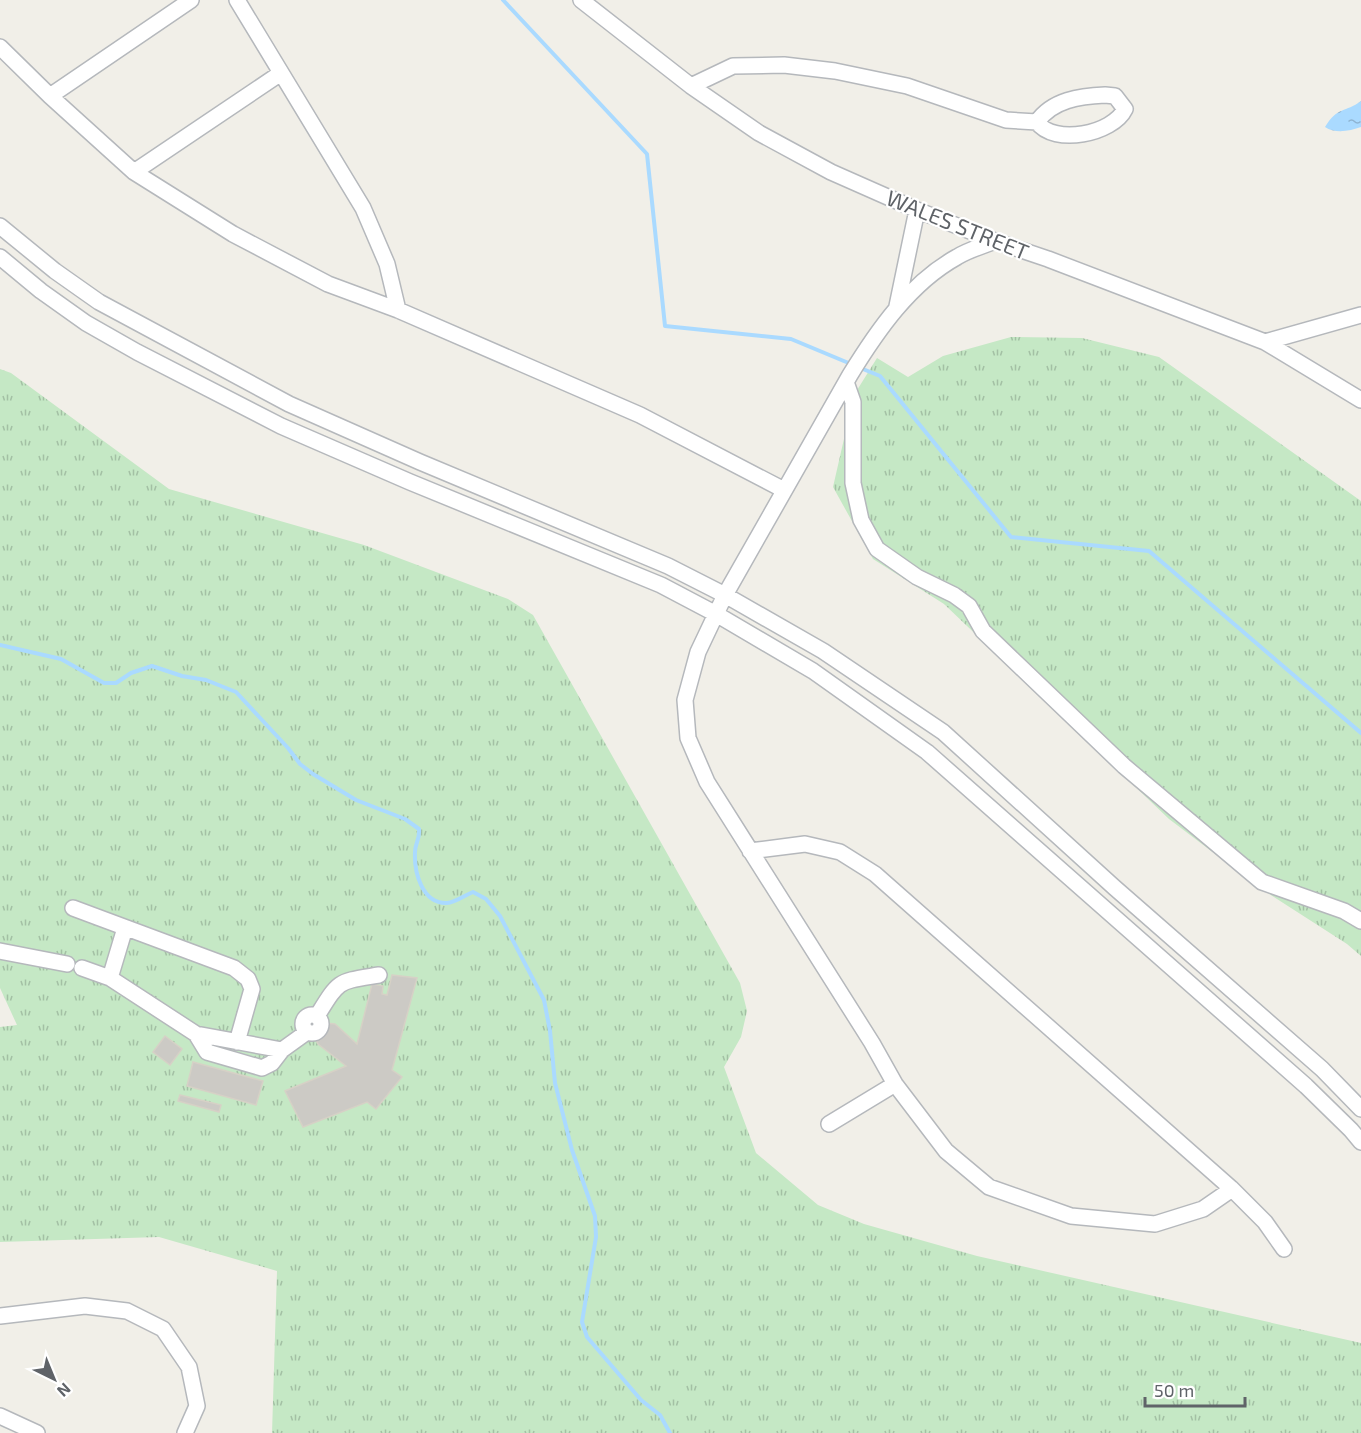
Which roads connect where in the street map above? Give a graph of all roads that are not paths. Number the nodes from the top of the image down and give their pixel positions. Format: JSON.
{"nodes":[{"id":1,"x":191,"y":0,"type":"edge"},
{"id":2,"x":237,"y":0,"type":"edge"},
{"id":3,"x":581,"y":0,"type":"edge"},
{"id":4,"x":0,"y":47,"type":"edge"},
{"id":5,"x":281,"y":73,"type":"junction"},
{"id":6,"x":691,"y":86,"type":"junction"},
{"id":7,"x":50,"y":96,"type":"junction"},
{"id":8,"x":1036,"y":122,"type":"junction"},
{"id":9,"x":134,"y":172,"type":"junction"},
{"id":10,"x":917,"y":210,"type":"junction"},
{"id":11,"x":0,"y":226,"type":"edge"},
{"id":12,"x":995,"y":241,"type":"junction"},
{"id":13,"x":0,"y":257,"type":"edge"},
{"id":14,"x":896,"y":309,"type":"junction"},
{"id":15,"x":398,"y":310,"type":"junction"},
{"id":16,"x":1361,"y":315,"type":"edge"},
{"id":17,"x":1264,"y":342,"type":"junction"},
{"id":18,"x":848,"y":379,"type":"junction"},
{"id":19,"x":1361,"y":400,"type":"edge"},
{"id":20,"x":784,"y":490,"type":"junction"},
{"id":21,"x":725,"y":595,"type":"junction"},
{"id":22,"x":716,"y":614,"type":"junction"},
{"id":23,"x":750,"y":851,"type":"junction"},
{"id":24,"x":73,"y":908,"type":"dead end"},
{"id":25,"x":1361,"y":921,"type":"edge"},
{"id":26,"x":125,"y":928,"type":"junction"},
{"id":27,"x":0,"y":951,"type":"edge"},
{"id":28,"x":379,"y":975,"type":"dead end"},
{"id":29,"x":111,"y":978,"type":"junction"},
{"id":30,"x":196,"y":1034,"type":"junction"},
{"id":31,"x":237,"y":1042,"type":"junction"},
{"id":32,"x":282,"y":1050,"type":"junction"},
{"id":33,"x":895,"y":1084,"type":"junction"},
{"id":34,"x":1361,"y":1109,"type":"edge"},
{"id":35,"x":829,"y":1124,"type":"dead end"},
{"id":36,"x":1361,"y":1142,"type":"edge"},
{"id":37,"x":1232,"y":1189,"type":"junction"},
{"id":38,"x":1284,"y":1249,"type":"dead end"},
{"id":39,"x":0,"y":1316,"type":"edge"},
{"id":40,"x":0,"y":1416,"type":"edge"},
{"id":41,"x":37,"y":1433,"type":"edge"},
{"id":42,"x":185,"y":1433,"type":"edge"}],
"edges":[{"from":1,"to":7,"type":"street"},
{"from":2,"to":5,"type":"street"},
{"from":3,"to":6,"type":"street","name":"WALES STREET"},
{"from":4,"to":7,"type":"street"},
{"from":5,"to":9,"type":"street"},
{"from":5,"to":15,"type":"street"},
{"from":6,"to":8,"type":"street"},
{"from":6,"to":10,"type":"street","name":"WALES STREET"},
{"from":7,"to":9,"type":"street"},
{"from":8,"to":8,"type":"street"},
{"from":9,"to":15,"type":"street"},
{"from":10,"to":12,"type":"street","name":"WALES STREET"},
{"from":10,"to":14,"type":"street"},
{"from":11,"to":21,"type":"street"},
{"from":12,"to":14,"type":"street"},
{"from":12,"to":17,"type":"street","name":"WALES STREET"},
{"from":13,"to":22,"type":"street"},
{"from":14,"to":18,"type":"street"},
{"from":15,"to":20,"type":"street"},
{"from":16,"to":17,"type":"street"},
{"from":17,"to":19,"type":"street","name":"WALES STREET"},
{"from":18,"to":20,"type":"street"},
{"from":18,"to":25,"type":"street"},
{"from":20,"to":21,"type":"street"},
{"from":21,"to":22,"type":"street"},
{"from":21,"to":34,"type":"street"},
{"from":22,"to":23,"type":"street"},
{"from":22,"to":36,"type":"street"},
{"from":23,"to":33,"type":"street"},
{"from":23,"to":37,"type":"street"},
{"from":24,"to":26,"type":"street"},
{"from":26,"to":29,"type":"street"},
{"from":26,"to":31,"type":"street"},
{"from":27,"to":29,"type":"street"},
{"from":28,"to":32,"type":"street"},
{"from":29,"to":30,"type":"street"},
{"from":30,"to":31,"type":"street"},
{"from":30,"to":32,"type":"street"},
{"from":31,"to":32,"type":"street"},
{"from":33,"to":35,"type":"street"},
{"from":33,"to":37,"type":"street"},
{"from":37,"to":38,"type":"street"},
{"from":39,"to":42,"type":"street"},
{"from":40,"to":41,"type":"street"}]}
